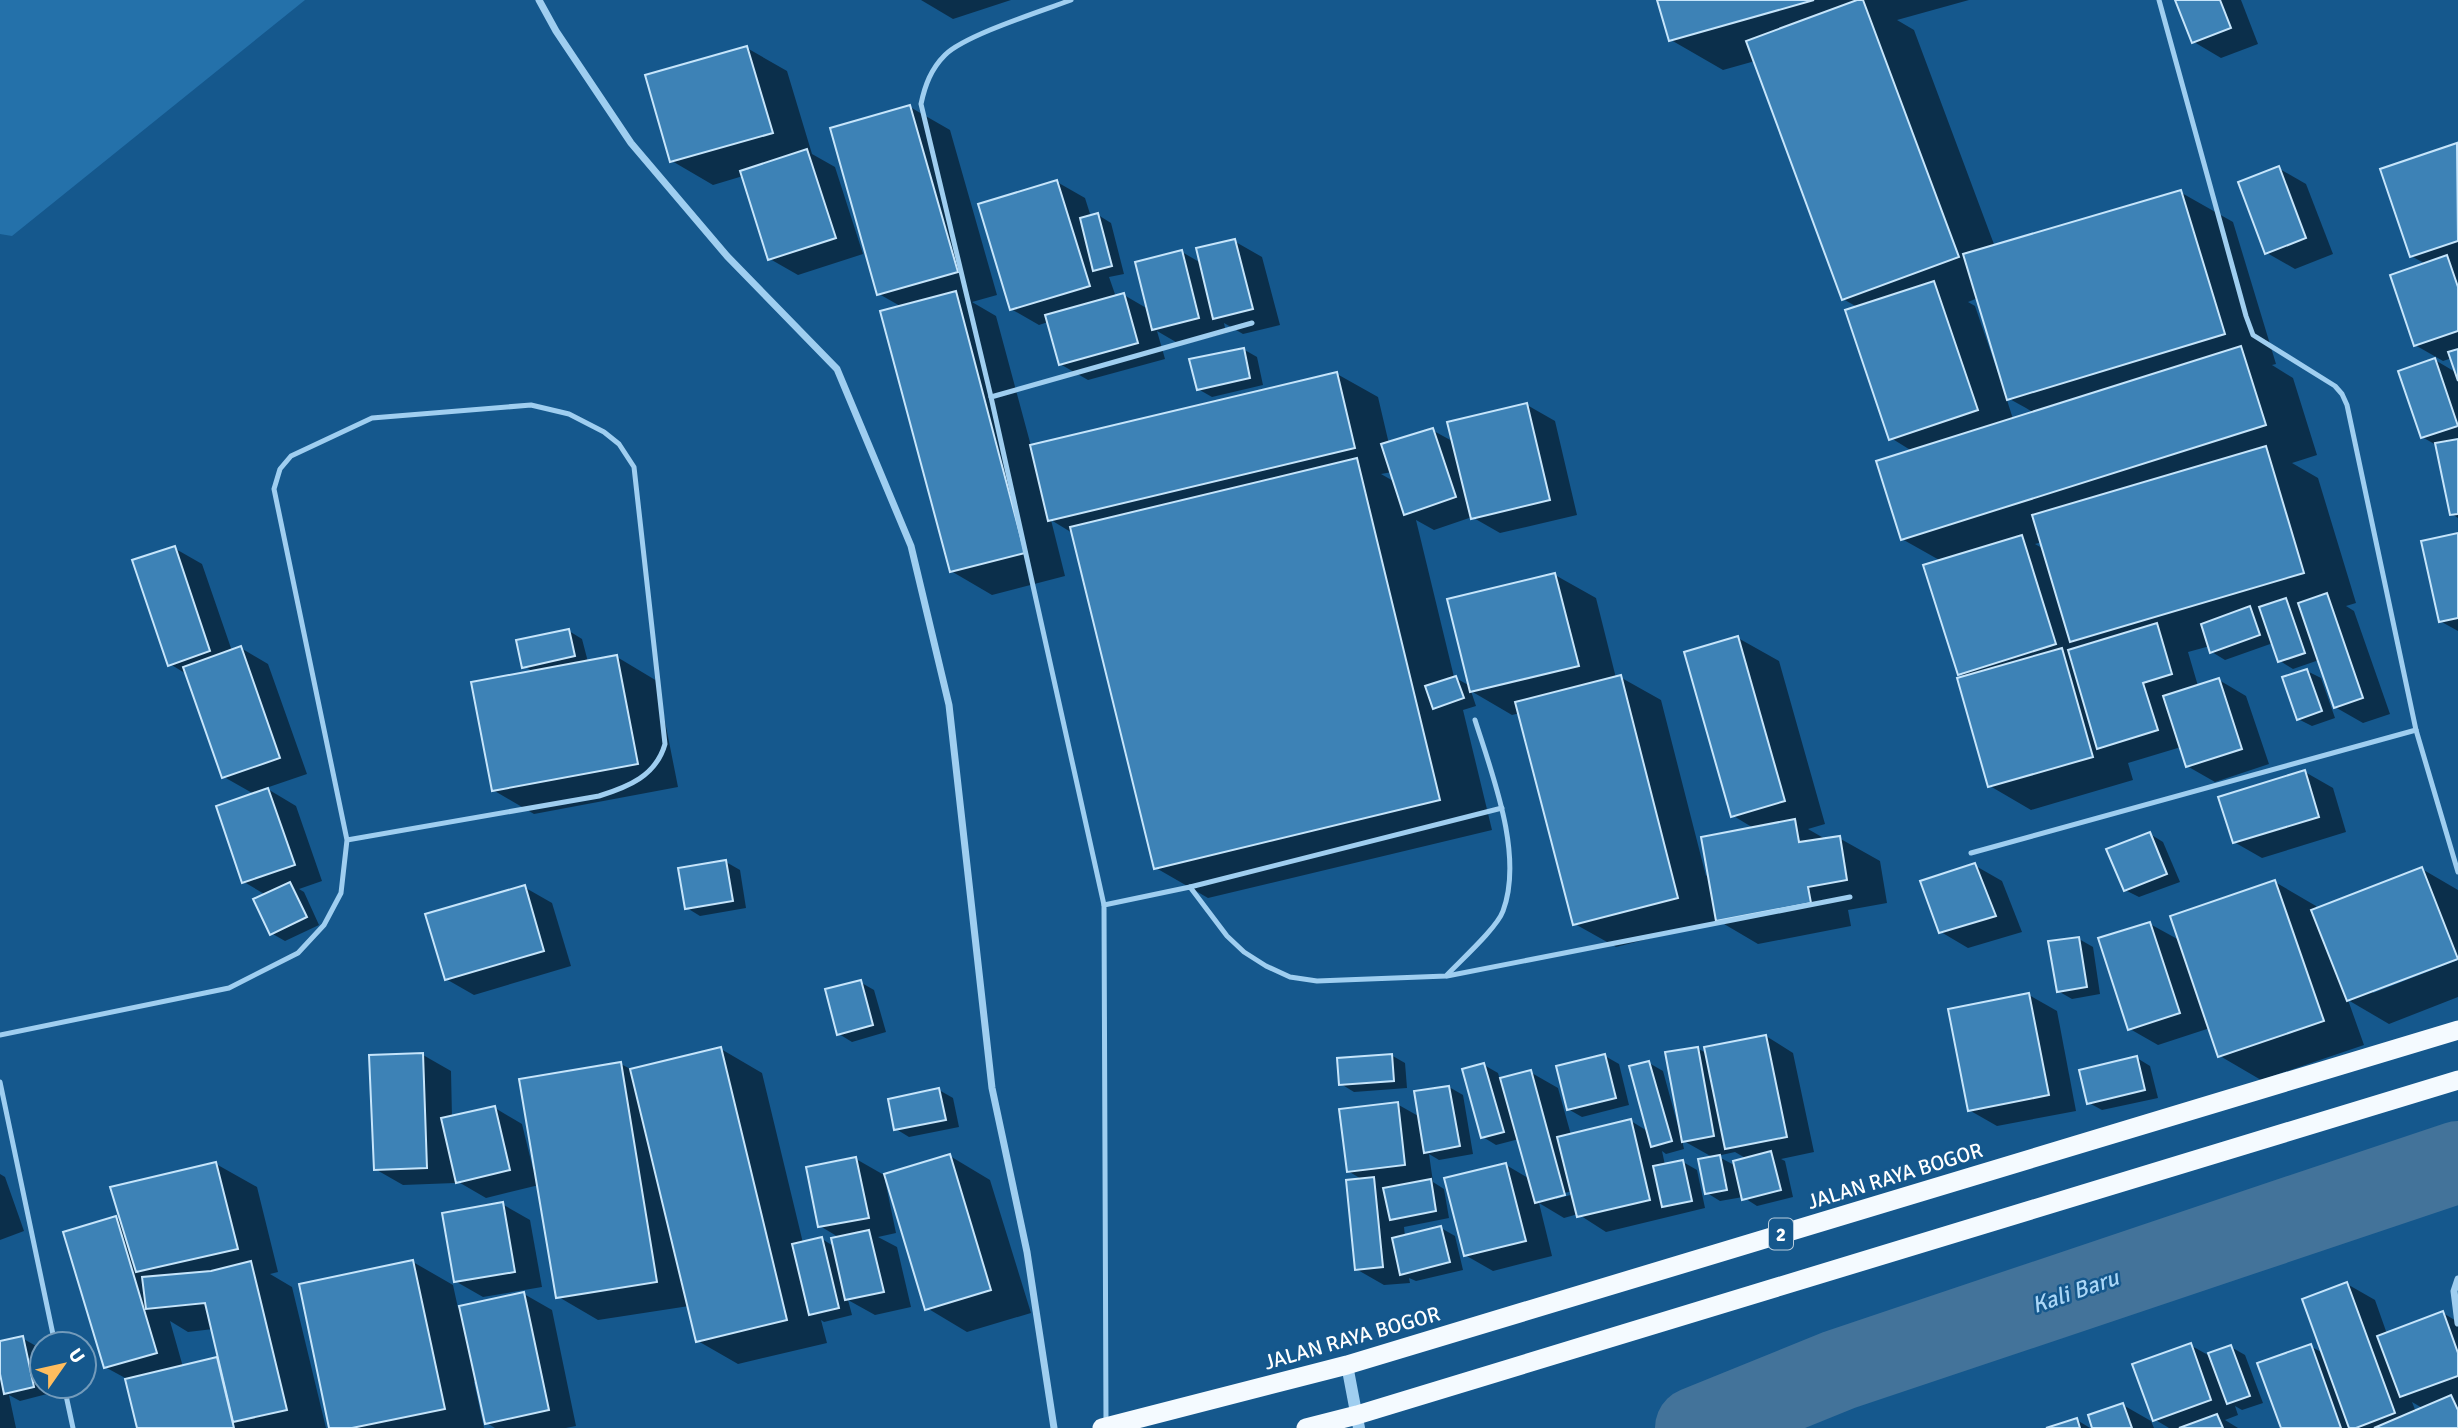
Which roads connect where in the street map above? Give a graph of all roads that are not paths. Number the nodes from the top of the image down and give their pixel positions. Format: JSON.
{"nodes":[{"id":1,"x":539,"y":0,"type":"edge"},
{"id":2,"x":1072,"y":0,"type":"edge"},
{"id":3,"x":2159,"y":0,"type":"edge"},
{"id":4,"x":1252,"y":323,"type":"dead end"},
{"id":5,"x":991,"y":397,"type":"junction"},
{"id":6,"x":1475,"y":720,"type":"dead end"},
{"id":7,"x":2416,"y":730,"type":"junction"},
{"id":8,"x":1502,"y":808,"type":"junction"},
{"id":9,"x":347,"y":840,"type":"junction"},
{"id":10,"x":1971,"y":853,"type":"dead end"},
{"id":11,"x":2458,"y":872,"type":"edge"},
{"id":12,"x":1190,"y":887,"type":"junction"},
{"id":13,"x":1850,"y":897,"type":"dead end"},
{"id":14,"x":1104,"y":905,"type":"junction"},
{"id":15,"x":1446,"y":976,"type":"junction"},
{"id":16,"x":2458,"y":1030,"type":"edge"},
{"id":17,"x":0,"y":1035,"type":"edge"},
{"id":18,"x":2458,"y":1080,"type":"edge"},
{"id":19,"x":0,"y":1082,"type":"edge"},
{"id":20,"x":2458,"y":1279,"type":"edge"},
{"id":21,"x":2458,"y":1323,"type":"edge"},
{"id":22,"x":52,"y":1330,"type":"edge"},
{"id":23,"x":1347,"y":1365,"type":"junction"},
{"id":24,"x":67,"y":1400,"type":"edge"},
{"id":25,"x":1358,"y":1422,"type":"edge"},
{"id":26,"x":73,"y":1428,"type":"edge"},
{"id":27,"x":1054,"y":1428,"type":"edge"},
{"id":28,"x":1105,"y":1428,"type":"edge"},
{"id":29,"x":1306,"y":1428,"type":"edge"}],
"edges":[{"from":1,"to":27,"type":"street"},
{"from":2,"to":5,"type":"lane"},
{"from":3,"to":7,"type":"lane"},
{"from":4,"to":5,"type":"lane"},
{"from":5,"to":14,"type":"lane"},
{"from":6,"to":8,"type":"lane"},
{"from":7,"to":10,"type":"lane"},
{"from":7,"to":11,"type":"lane"},
{"from":8,"to":12,"type":"lane"},
{"from":8,"to":15,"type":"lane"},
{"from":9,"to":9,"type":"lane"},
{"from":9,"to":17,"type":"lane"},
{"from":12,"to":14,"type":"lane"},
{"from":12,"to":15,"type":"lane"},
{"from":13,"to":15,"type":"lane"},
{"from":14,"to":28,"type":"lane"},
{"from":16,"to":23,"type":"highway","name":"JALAN RAYA BOGOR","number":"2"},
{"from":18,"to":25,"type":"highway"},
{"from":19,"to":22,"type":"lane"},
{"from":20,"to":21,"type":"street"},
{"from":23,"to":25,"type":"street"},
{"from":23,"to":28,"type":"highway","name":"JALAN RAYA BOGOR","number":"2"},
{"from":24,"to":26,"type":"lane"},
{"from":25,"to":29,"type":"highway"}]}
